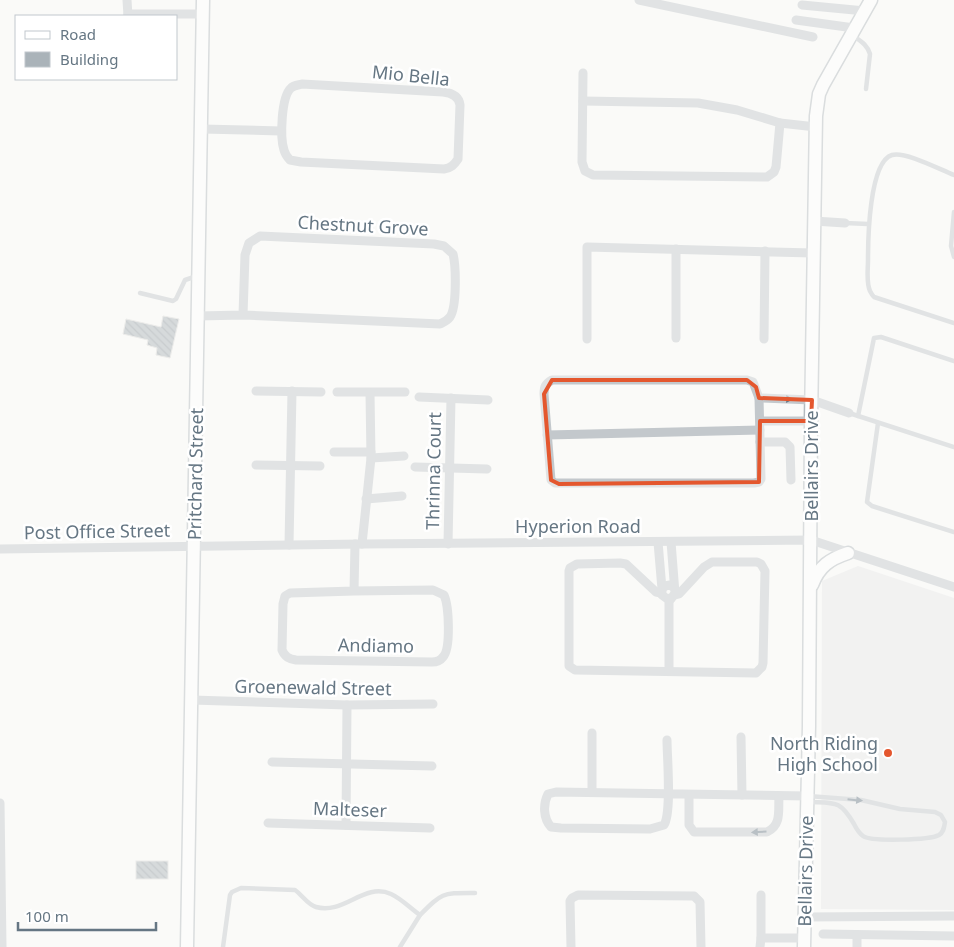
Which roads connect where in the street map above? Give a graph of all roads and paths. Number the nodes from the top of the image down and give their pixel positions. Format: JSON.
{"nodes":[{"id":1,"x":127,"y":0,"type":"edge"},
{"id":2,"x":204,"y":0,"type":"edge"},
{"id":3,"x":639,"y":0,"type":"edge"},
{"id":4,"x":803,"y":2,"type":"edge"},
{"id":5,"x":868,"y":5,"type":"edge"},
{"id":6,"x":204,"y":14,"type":"junction"},
{"id":7,"x":128,"y":15,"type":"edge"},
{"id":8,"x":796,"y":20,"type":"junction"},
{"id":9,"x":852,"y":31,"type":"junction"},
{"id":10,"x":791,"y":33,"type":"junction"},
{"id":11,"x":813,"y":37,"type":"dead end"},
{"id":12,"x":582,"y":73,"type":"dead end"},
{"id":13,"x":866,"y":89,"type":"dead end"},
{"id":14,"x":583,"y":101,"type":"junction"},
{"id":15,"x":780,"y":123,"type":"junction"},
{"id":16,"x":816,"y":127,"type":"junction"},
{"id":17,"x":202,"y":129,"type":"junction"},
{"id":18,"x":281,"y":131,"type":"junction"},
{"id":19,"x":954,"y":175,"type":"edge"},
{"id":20,"x":954,"y":212,"type":"edge"},
{"id":21,"x":814,"y":222,"type":"junction"},
{"id":22,"x":844,"y":223,"type":"joint"},
{"id":23,"x":868,"y":224,"type":"junction"},
{"id":24,"x":676,"y":249,"type":"junction"},
{"id":25,"x":765,"y":251,"type":"junction"},
{"id":26,"x":813,"y":253,"type":"junction"},
{"id":27,"x":954,"y":257,"type":"edge"},
{"id":28,"x":199,"y":276,"type":"junction"},
{"id":29,"x":140,"y":293,"type":"dead end"},
{"id":30,"x":243,"y":315,"type":"junction"},
{"id":31,"x":198,"y":316,"type":"junction"},
{"id":32,"x":954,"y":323,"type":"edge"},
{"id":33,"x":676,"y":338,"type":"dead end"},
{"id":34,"x":587,"y":339,"type":"dead end"},
{"id":35,"x":764,"y":339,"type":"dead end"},
{"id":36,"x":954,"y":361,"type":"edge"},
{"id":37,"x":256,"y":391,"type":"dead end"},
{"id":38,"x":292,"y":391,"type":"junction"},
{"id":39,"x":321,"y":392,"type":"dead end"},
{"id":40,"x":337,"y":392,"type":"dead end"},
{"id":41,"x":405,"y":392,"type":"dead end"},
{"id":42,"x":370,"y":393,"type":"junction"},
{"id":43,"x":419,"y":397,"type":"dead end"},
{"id":44,"x":451,"y":398,"type":"junction"},
{"id":45,"x":759,"y":398,"type":"junction"},
{"id":46,"x":488,"y":400,"type":"dead end"},
{"id":47,"x":812,"y":400,"type":"junction"},
{"id":48,"x":853,"y":415,"type":"junction"},
{"id":49,"x":811,"y":421,"type":"junction"},
{"id":50,"x":878,"y":423,"type":"junction"},
{"id":51,"x":760,"y":425,"type":"junction"},
{"id":52,"x":547,"y":435,"type":"junction"},
{"id":53,"x":760,"y":442,"type":"junction"},
{"id":54,"x":954,"y":447,"type":"edge"},
{"id":55,"x":334,"y":452,"type":"dead end"},
{"id":56,"x":371,"y":455,"type":"junction"},
{"id":57,"x":404,"y":456,"type":"dead end"},
{"id":58,"x":256,"y":465,"type":"dead end"},
{"id":59,"x":291,"y":465,"type":"junction"},
{"id":60,"x":320,"y":466,"type":"dead end"},
{"id":61,"x":415,"y":467,"type":"dead end"},
{"id":62,"x":449,"y":468,"type":"junction"},
{"id":63,"x":487,"y":470,"type":"dead end"},
{"id":64,"x":791,"y":480,"type":"dead end"},
{"id":65,"x":402,"y":496,"type":"dead end"},
{"id":66,"x":366,"y":499,"type":"junction"},
{"id":67,"x":954,"y":532,"type":"edge"},
{"id":68,"x":811,"y":540,"type":"junction"},
{"id":69,"x":658,"y":542,"type":"junction"},
{"id":70,"x":671,"y":542,"type":"junction"},
{"id":71,"x":358,"y":544,"type":"junction"},
{"id":72,"x":448,"y":544,"type":"junction"},
{"id":73,"x":289,"y":545,"type":"junction"},
{"id":74,"x":194,"y":546,"type":"junction"},
{"id":75,"x":0,"y":549,"type":"edge"},
{"id":76,"x":848,"y":553,"type":"junction"},
{"id":77,"x":954,"y":587,"type":"edge"},
{"id":78,"x":811,"y":589,"type":"junction"},
{"id":79,"x":354,"y":591,"type":"junction"},
{"id":80,"x":668,"y":593,"type":"junction"},
{"id":81,"x":669,"y":671,"type":"junction"},
{"id":82,"x":192,"y":700,"type":"junction"},
{"id":83,"x":433,"y":704,"type":"dead end"},
{"id":84,"x":347,"y":705,"type":"junction"},
{"id":85,"x":592,"y":733,"type":"dead end"},
{"id":86,"x":741,"y":737,"type":"dead end"},
{"id":87,"x":667,"y":740,"type":"dead end"},
{"id":88,"x":272,"y":762,"type":"dead end"},
{"id":89,"x":347,"y":763,"type":"junction"},
{"id":90,"x":432,"y":766,"type":"dead end"},
{"id":91,"x":592,"y":792,"type":"junction"},
{"id":92,"x":667,"y":794,"type":"junction"},
{"id":93,"x":689,"y":794,"type":"junction"},
{"id":94,"x":742,"y":796,"type":"junction"},
{"id":95,"x":779,"y":796,"type":"junction"},
{"id":96,"x":807,"y":799,"type":"junction"},
{"id":97,"x":0,"y":803,"type":"edge"},
{"id":98,"x":268,"y":822,"type":"dead end"},
{"id":99,"x":346,"y":825,"type":"junction"},
{"id":100,"x":430,"y":828,"type":"dead end"},
{"id":101,"x":475,"y":893,"type":"dead end"},
{"id":102,"x":761,"y":895,"type":"dead end"},
{"id":103,"x":420,"y":915,"type":"junction"},
{"id":104,"x":954,"y":916,"type":"edge"},
{"id":105,"x":805,"y":917,"type":"junction"},
{"id":106,"x":823,"y":934,"type":"dead end"},
{"id":107,"x":857,"y":935,"type":"junction"},
{"id":108,"x":954,"y":936,"type":"edge"},
{"id":109,"x":760,"y":942,"type":"edge"},
{"id":110,"x":804,"y":942,"type":"edge"},
{"id":111,"x":2,"y":947,"type":"edge"},
{"id":112,"x":187,"y":947,"type":"edge"},
{"id":113,"x":223,"y":947,"type":"edge"},
{"id":114,"x":400,"y":947,"type":"edge"},
{"id":115,"x":571,"y":947,"type":"edge"},
{"id":116,"x":701,"y":947,"type":"edge"},
{"id":117,"x":857,"y":947,"type":"edge"}],
"edges":[{"from":1,"to":7,"type":"street"},
{"from":2,"to":6,"type":"street","name":"Pritchard Street"},
{"from":3,"to":10,"type":"street"},
{"from":4,"to":5,"type":"street"},
{"from":4,"to":8,"type":"street"},
{"from":5,"to":9,"type":"street","name":"Bellairs Drive"},
{"from":6,"to":7,"type":"street"},
{"from":6,"to":17,"type":"street","name":"Pritchard Street"},
{"from":8,"to":9,"type":"street"},
{"from":8,"to":10,"type":"street"},
{"from":9,"to":13,"type":"lane"},
{"from":9,"to":16,"type":"street","name":"Bellairs Drive"},
{"from":10,"to":11,"type":"street"},
{"from":12,"to":14,"type":"street"},
{"from":14,"to":15,"type":"street"},
{"from":14,"to":15,"type":"street"},
{"from":15,"to":16,"type":"street"},
{"from":16,"to":21,"type":"street","name":"Bellairs Drive"},
{"from":17,"to":18,"type":"street"},
{"from":17,"to":28,"type":"street","name":"Pritchard Street"},
{"from":18,"to":18,"type":"street","name":"Mio Bella"},
{"from":19,"to":23,"type":"lane"},
{"from":20,"to":27,"type":"lane"},
{"from":21,"to":22,"type":"street"},
{"from":21,"to":26,"type":"street","name":"Bellairs Drive"},
{"from":22,"to":23,"type":"lane"},
{"from":23,"to":32,"type":"lane"},
{"from":24,"to":25,"type":"street"},
{"from":24,"to":33,"type":"street"},
{"from":24,"to":34,"type":"street"},
{"from":25,"to":26,"type":"street"},
{"from":25,"to":35,"type":"street"},
{"from":26,"to":47,"type":"street","name":"Bellairs Drive"},
{"from":28,"to":29,"type":"lane"},
{"from":28,"to":31,"type":"street","name":"Pritchard Street"},
{"from":30,"to":30,"type":"street","name":"Chestnut Grove"},
{"from":30,"to":31,"type":"street","name":"Chestnut Grove"},
{"from":31,"to":74,"type":"street","name":"Pritchard Street"},
{"from":36,"to":48,"type":"lane"},
{"from":37,"to":38,"type":"street"},
{"from":38,"to":39,"type":"street"},
{"from":38,"to":59,"type":"street"},
{"from":40,"to":42,"type":"street"},
{"from":41,"to":42,"type":"street"},
{"from":42,"to":56,"type":"street"},
{"from":43,"to":44,"type":"street"},
{"from":44,"to":46,"type":"street"},
{"from":44,"to":62,"type":"street","name":"Thrinna Court"},
{"from":45,"to":47,"type":"street","one_way":true},
{"from":45,"to":51,"type":"street"},
{"from":45,"to":52,"type":"street"},
{"from":47,"to":48,"type":"street"},
{"from":47,"to":49,"type":"street","name":"Bellairs Drive"},
{"from":48,"to":50,"type":"lane"},
{"from":49,"to":51,"type":"street"},
{"from":49,"to":68,"type":"street","name":"Bellairs Drive"},
{"from":50,"to":54,"type":"lane"},
{"from":50,"to":67,"type":"lane"},
{"from":51,"to":52,"type":"street"},
{"from":51,"to":53,"type":"street"},
{"from":52,"to":53,"type":"street"},
{"from":53,"to":64,"type":"street"},
{"from":55,"to":56,"type":"street"},
{"from":56,"to":57,"type":"street"},
{"from":56,"to":66,"type":"street"},
{"from":58,"to":59,"type":"street"},
{"from":59,"to":60,"type":"street"},
{"from":59,"to":73,"type":"street"},
{"from":61,"to":62,"type":"street"},
{"from":62,"to":63,"type":"street"},
{"from":62,"to":72,"type":"street","name":"Thrinna Court"},
{"from":65,"to":66,"type":"street"},
{"from":66,"to":71,"type":"street"},
{"from":68,"to":70,"type":"street","name":"Hyperion Road"},
{"from":68,"to":76,"type":"street","name":"Hyperion Road"},
{"from":68,"to":78,"type":"street","name":"Bellairs Drive"},
{"from":69,"to":70,"type":"street","name":"Hyperion Road"},
{"from":69,"to":72,"type":"street","name":"Hyperion Road"},
{"from":69,"to":80,"type":"street"},
{"from":70,"to":80,"type":"street"},
{"from":71,"to":72,"type":"street","name":"Hyperion Road"},
{"from":71,"to":73,"type":"street","name":"Hyperion Road"},
{"from":71,"to":79,"type":"street"},
{"from":73,"to":74,"type":"street","name":"Hyperion Road"},
{"from":74,"to":75,"type":"street","name":"Post Office Street"},
{"from":74,"to":82,"type":"street","name":"Pritchard Street"},
{"from":76,"to":77,"type":"street","name":"Hyperion Road"},
{"from":76,"to":78,"type":"street"},
{"from":78,"to":96,"type":"street","name":"Bellairs Drive"},
{"from":79,"to":79,"type":"street","name":"Andiamo"},
{"from":80,"to":81,"type":"street"},
{"from":80,"to":81,"type":"street"},
{"from":80,"to":81,"type":"street"},
{"from":82,"to":84,"type":"street","name":"Groenewald Street"},
{"from":82,"to":112,"type":"street","name":"Pritchard Street"},
{"from":83,"to":84,"type":"street","name":"Groenewald Street"},
{"from":84,"to":89,"type":"street"},
{"from":85,"to":91,"type":"street"},
{"from":86,"to":94,"type":"street"},
{"from":87,"to":92,"type":"street"},
{"from":88,"to":89,"type":"street"},
{"from":89,"to":90,"type":"street"},
{"from":89,"to":99,"type":"street"},
{"from":91,"to":92,"type":"street"},
{"from":91,"to":92,"type":"street"},
{"from":92,"to":93,"type":"street"},
{"from":93,"to":94,"type":"street"},
{"from":95,"to":93,"type":"street","one_way":true},
{"from":94,"to":95,"type":"street"},
{"from":95,"to":96,"type":"street"},
{"from":96,"to":96,"type":"lane","one_way":true},
{"from":96,"to":105,"type":"street","name":"Bellairs Drive"},
{"from":97,"to":111,"type":"street"},
{"from":98,"to":99,"type":"street","name":"Malteser"},
{"from":99,"to":100,"type":"street","name":"Malteser"},
{"from":101,"to":103,"type":"lane"},
{"from":102,"to":109,"type":"street"},
{"from":103,"to":113,"type":"lane"},
{"from":103,"to":114,"type":"lane"},
{"from":104,"to":105,"type":"street"},
{"from":105,"to":110,"type":"street","name":"Bellairs Drive"},
{"from":106,"to":107,"type":"street"},
{"from":107,"to":108,"type":"street"},
{"from":107,"to":117,"type":"street"},
{"from":109,"to":110,"type":"street"},
{"from":115,"to":116,"type":"street"}]}
